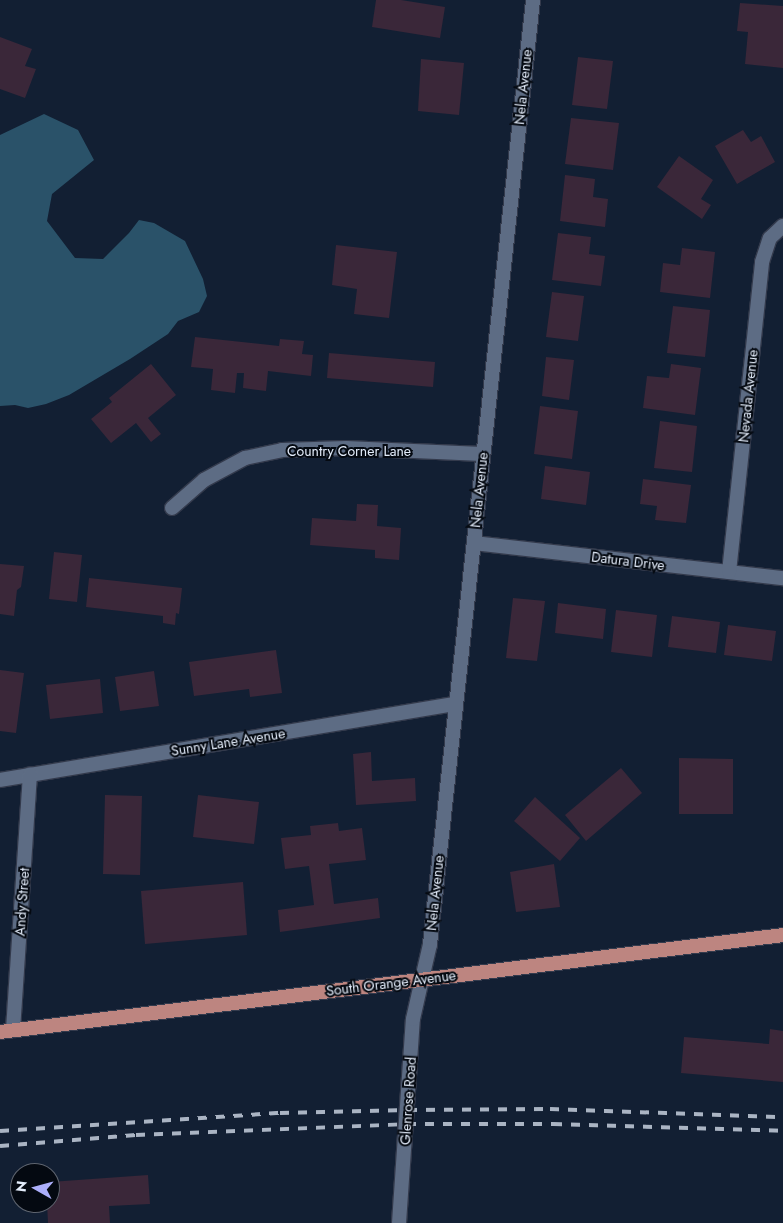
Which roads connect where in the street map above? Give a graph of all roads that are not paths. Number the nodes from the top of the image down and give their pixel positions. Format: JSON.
{"nodes":[{"id":1,"x":533,"y":0,"type":"edge"},
{"id":2,"x":783,"y":226,"type":"edge"},
{"id":3,"x":482,"y":454,"type":"junction"},
{"id":4,"x":172,"y":508,"type":"dead end"},
{"id":5,"x":474,"y":543,"type":"junction"},
{"id":6,"x":729,"y":572,"type":"junction"},
{"id":7,"x":783,"y":578,"type":"edge"},
{"id":8,"x":455,"y":704,"type":"junction"},
{"id":9,"x":30,"y":775,"type":"junction"},
{"id":10,"x":0,"y":780,"type":"edge"},
{"id":11,"x":783,"y":935,"type":"edge"},
{"id":12,"x":422,"y":979,"type":"junction"},
{"id":13,"x":7,"y":1031,"type":"edge"},
{"id":14,"x":399,"y":1223,"type":"edge"}],
"edges":[{"from":1,"to":3,"type":"street","name":"Nela Avenue"},
{"from":2,"to":6,"type":"street","name":"Nevada Avenue"},
{"from":3,"to":4,"type":"street","name":"Country Corner Lane"},
{"from":3,"to":5,"type":"street","name":"Nela Avenue"},
{"from":5,"to":6,"type":"street","name":"Datura Drive"},
{"from":5,"to":8,"type":"street","name":"Nela Avenue"},
{"from":6,"to":7,"type":"street","name":"Datura Drive"},
{"from":8,"to":9,"type":"street","name":"Sunny Lane Avenue"},
{"from":8,"to":12,"type":"street","name":"Nela Avenue"},
{"from":9,"to":10,"type":"street","name":"Sunny Lane Avenue"},
{"from":9,"to":13,"type":"street","name":"Andy Street"},
{"from":11,"to":12,"type":"main road","name":"South Orange Avenue"},
{"from":12,"to":13,"type":"main road","name":"South Orange Avenue"},
{"from":12,"to":14,"type":"street","name":"Glenrose Road"}]}
